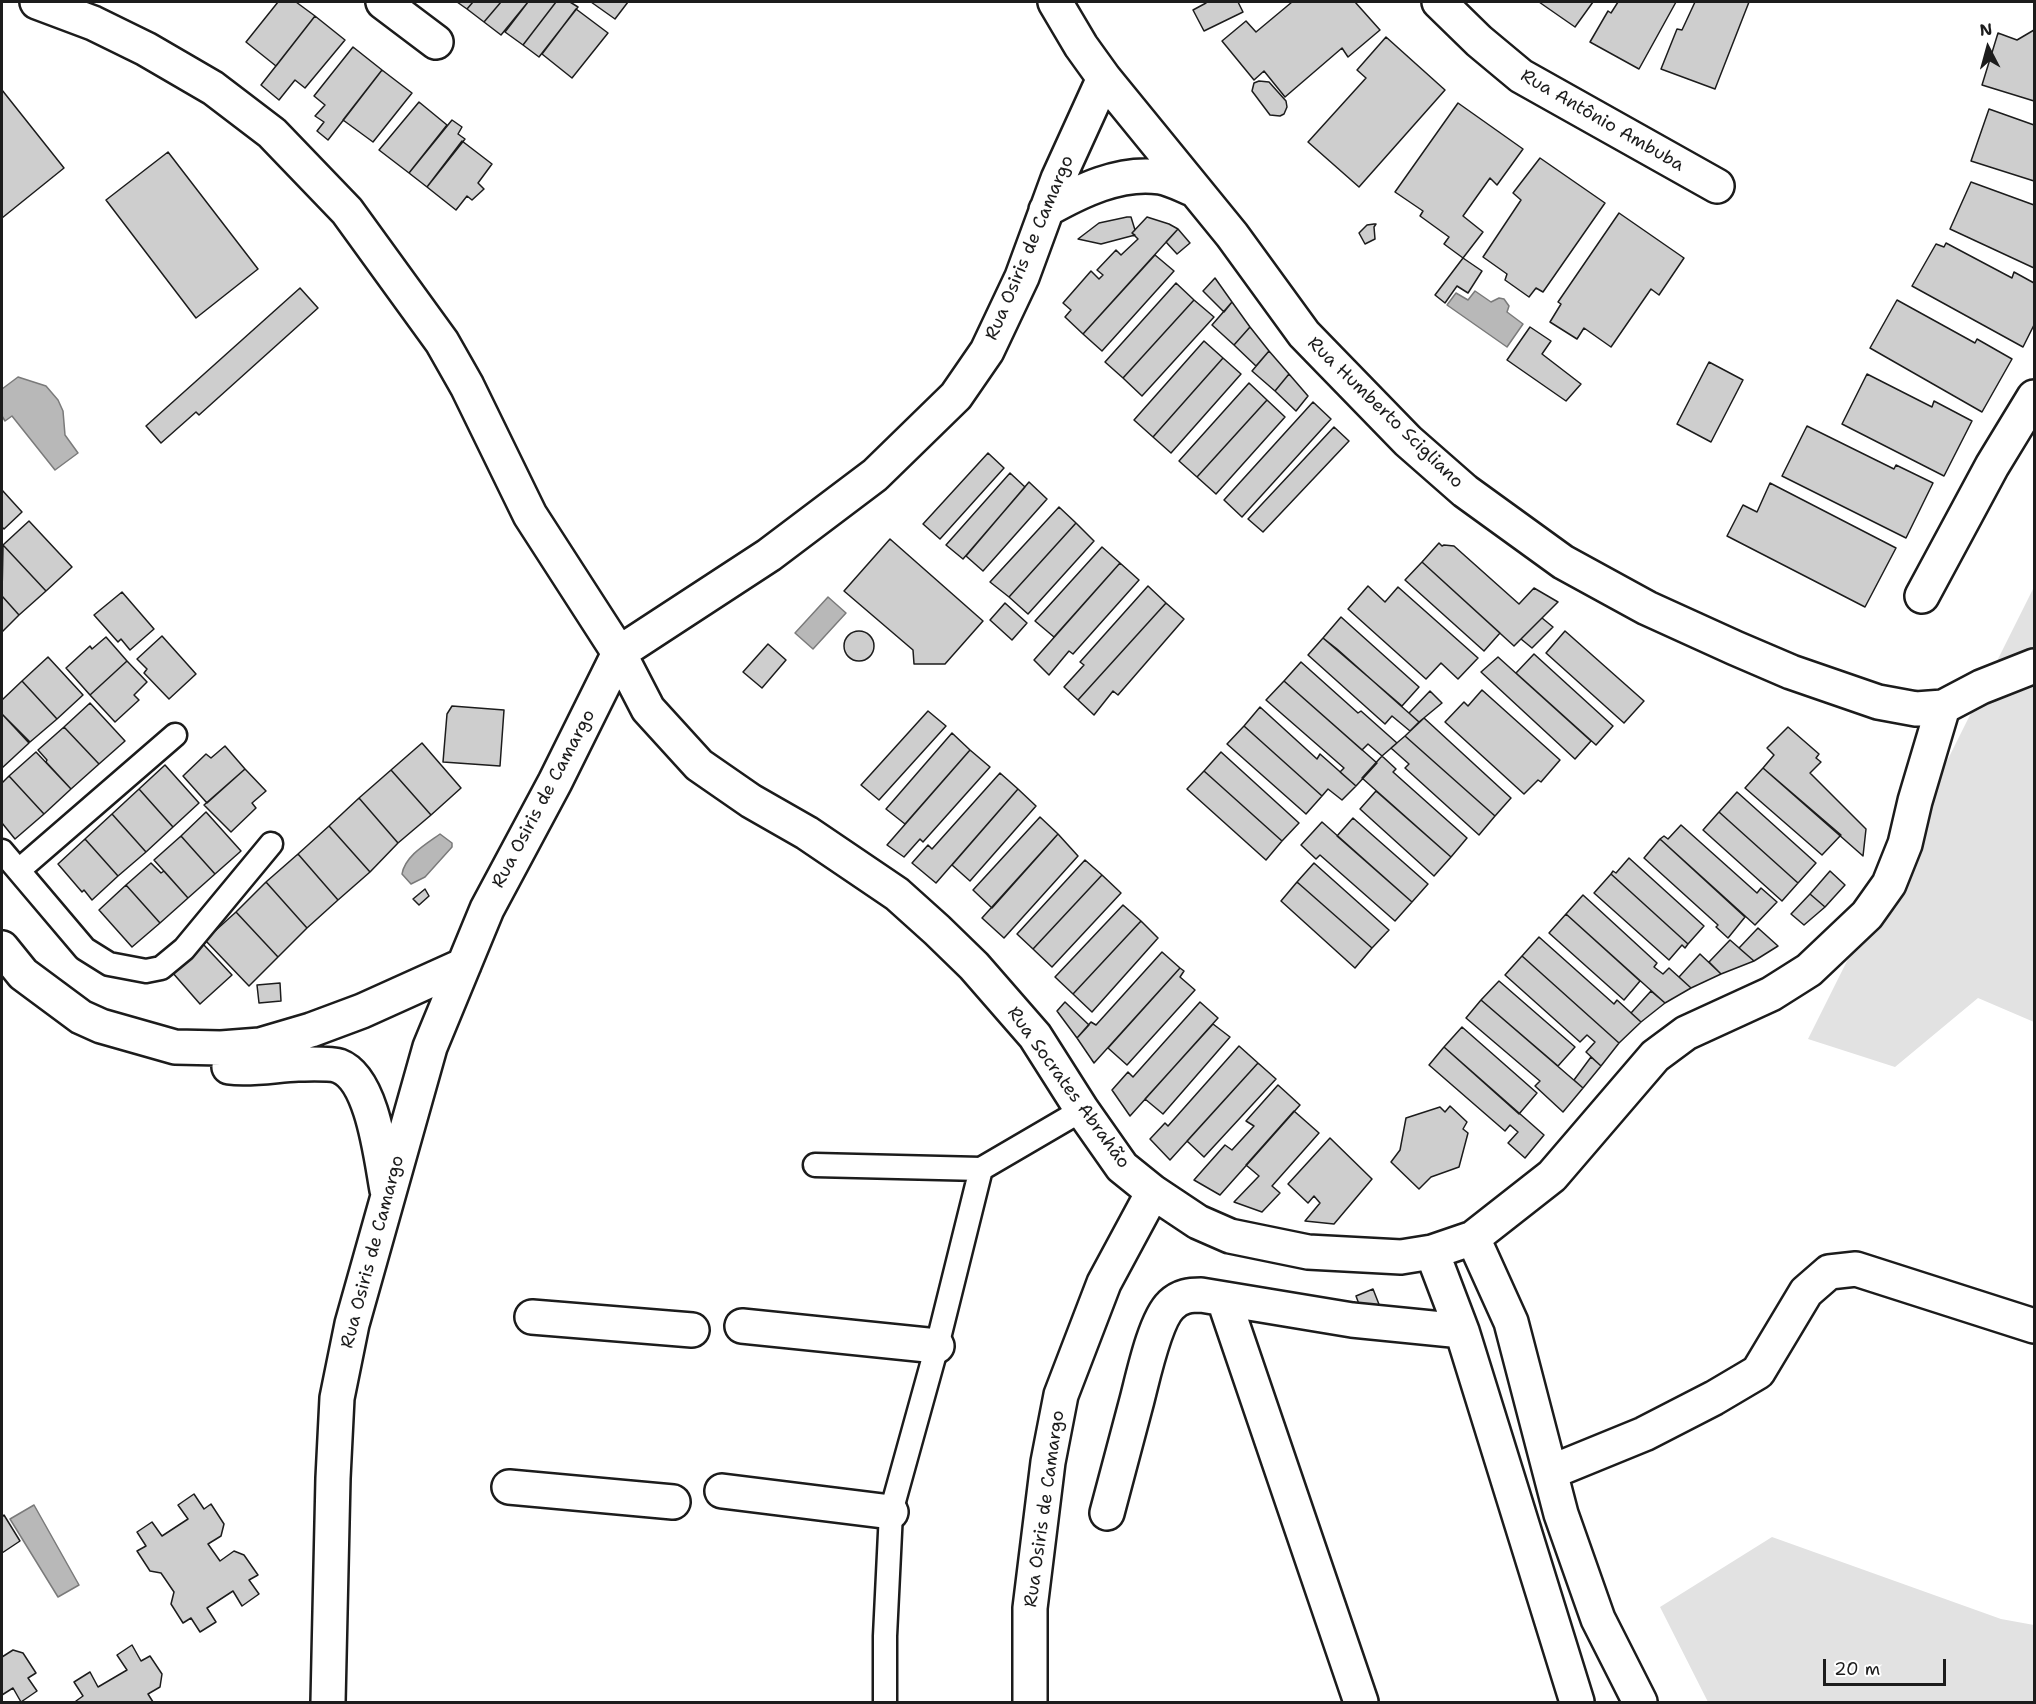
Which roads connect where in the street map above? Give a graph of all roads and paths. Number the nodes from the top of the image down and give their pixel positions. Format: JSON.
{"nodes":[{"id":1,"x":37,"y":2,"type":"edge"},
{"id":2,"x":382,"y":2,"type":"edge"},
{"id":3,"x":1054,"y":2,"type":"edge"},
{"id":4,"x":1439,"y":2,"type":"edge"},
{"id":5,"x":436,"y":42,"type":"dead end"},
{"id":6,"x":1104,"y":78,"type":"junction"},
{"id":7,"x":1717,"y":186,"type":"dead end"},
{"id":8,"x":1195,"y":190,"type":"junction"},
{"id":9,"x":1046,"y":210,"type":"junction"},
{"id":10,"x":2034,"y":397,"type":"edge"},
{"id":11,"x":1922,"y":596,"type":"dead end"},
{"id":12,"x":619,"y":653,"type":"junction"},
{"id":13,"x":2034,"y":666,"type":"edge"},
{"id":14,"x":1943,"y":707,"type":"junction"},
{"id":15,"x":175,"y":735,"type":"dead end"},
{"id":16,"x":271,"y":844,"type":"dead end"},
{"id":17,"x":2,"y":851,"type":"edge"},
{"id":18,"x":18,"y":870,"type":"junction"},
{"id":19,"x":2,"y":948,"type":"edge"},
{"id":20,"x":464,"y":965,"type":"junction"},
{"id":21,"x":175,"y":1047,"type":"junction"},
{"id":22,"x":1082,"y":1110,"type":"junction"},
{"id":23,"x":815,"y":1165,"type":"dead end"},
{"id":24,"x":981,"y":1169,"type":"junction"},
{"id":25,"x":1153,"y":1192,"type":"junction"},
{"id":26,"x":388,"y":1196,"type":"junction"},
{"id":27,"x":1473,"y":1239,"type":"junction"},
{"id":28,"x":1432,"y":1252,"type":"junction"},
{"id":29,"x":1224,"y":1300,"type":"junction"},
{"id":30,"x":532,"y":1317,"type":"dead end"},
{"id":31,"x":742,"y":1326,"type":"dead end"},
{"id":32,"x":2034,"y":1326,"type":"edge"},
{"id":33,"x":692,"y":1330,"type":"dead end"},
{"id":34,"x":1462,"y":1331,"type":"junction"},
{"id":35,"x":937,"y":1346,"type":"junction"},
{"id":36,"x":1551,"y":1472,"type":"junction"},
{"id":37,"x":509,"y":1487,"type":"dead end"},
{"id":38,"x":722,"y":1491,"type":"dead end"},
{"id":39,"x":673,"y":1502,"type":"dead end"},
{"id":40,"x":891,"y":1512,"type":"junction"},
{"id":41,"x":1107,"y":1513,"type":"dead end"},
{"id":42,"x":328,"y":1702,"type":"edge"},
{"id":43,"x":885,"y":1702,"type":"edge"},
{"id":44,"x":1030,"y":1702,"type":"edge"},
{"id":45,"x":1361,"y":1702,"type":"edge"},
{"id":46,"x":1577,"y":1702,"type":"edge"},
{"id":47,"x":1640,"y":1702,"type":"edge"}],
"edges":[{"from":1,"to":12,"type":"street","name":"Rua Socrates Abrahão"},
{"from":2,"to":5,"type":"street"},
{"from":3,"to":6,"type":"street","name":"Rua Humberto Scigliano"},
{"from":4,"to":7,"type":"street","name":"Rua Antônio Ambuba"},
{"from":6,"to":8,"type":"street","name":"Rua Humberto Scigliano"},
{"from":6,"to":9,"type":"street","name":"Rua Osiris de Camargo"},
{"from":8,"to":9,"type":"street"},
{"from":8,"to":14,"type":"street","name":"Rua Humberto Scigliano"},
{"from":9,"to":12,"type":"street","name":"Rua Osiris de Camargo"},
{"from":10,"to":11,"type":"street"},
{"from":12,"to":20,"type":"street","name":"Rua Osiris de Camargo"},
{"from":12,"to":22,"type":"street","name":"Rua Socrates Abrahão"},
{"from":13,"to":14,"type":"street","name":"Rua Humberto Scigliano"},
{"from":14,"to":27,"type":"street","name":"Rua Socrates Abrahão"},
{"from":15,"to":18,"type":"lane"},
{"from":16,"to":18,"type":"lane"},
{"from":17,"to":18,"type":"lane"},
{"from":19,"to":21,"type":"street"},
{"from":20,"to":21,"type":"street"},
{"from":20,"to":26,"type":"street","name":"Rua Osiris de Camargo"},
{"from":21,"to":26,"type":"street"},
{"from":22,"to":24,"type":"lane"},
{"from":22,"to":25,"type":"street","name":"Rua Socrates Abrahão"},
{"from":23,"to":24,"type":"lane"},
{"from":24,"to":35,"type":"lane"},
{"from":25,"to":28,"type":"street","name":"Rua Socrates Abrahão"},
{"from":25,"to":44,"type":"street","name":"Rua Osiris de Camargo"},
{"from":26,"to":42,"type":"street","name":"Rua Osiris de Camargo"},
{"from":27,"to":28,"type":"street","name":"Rua Socrates Abrahão"},
{"from":27,"to":36,"type":"street"},
{"from":28,"to":34,"type":"street"},
{"from":29,"to":34,"type":"street"},
{"from":29,"to":41,"type":"street"},
{"from":29,"to":45,"type":"street"},
{"from":30,"to":33,"type":"street"},
{"from":31,"to":35,"type":"street"},
{"from":32,"to":36,"type":"street"},
{"from":34,"to":46,"type":"street"},
{"from":35,"to":40,"type":"lane"},
{"from":36,"to":47,"type":"street"},
{"from":37,"to":39,"type":"street"},
{"from":38,"to":40,"type":"street"},
{"from":40,"to":43,"type":"lane"}]}
